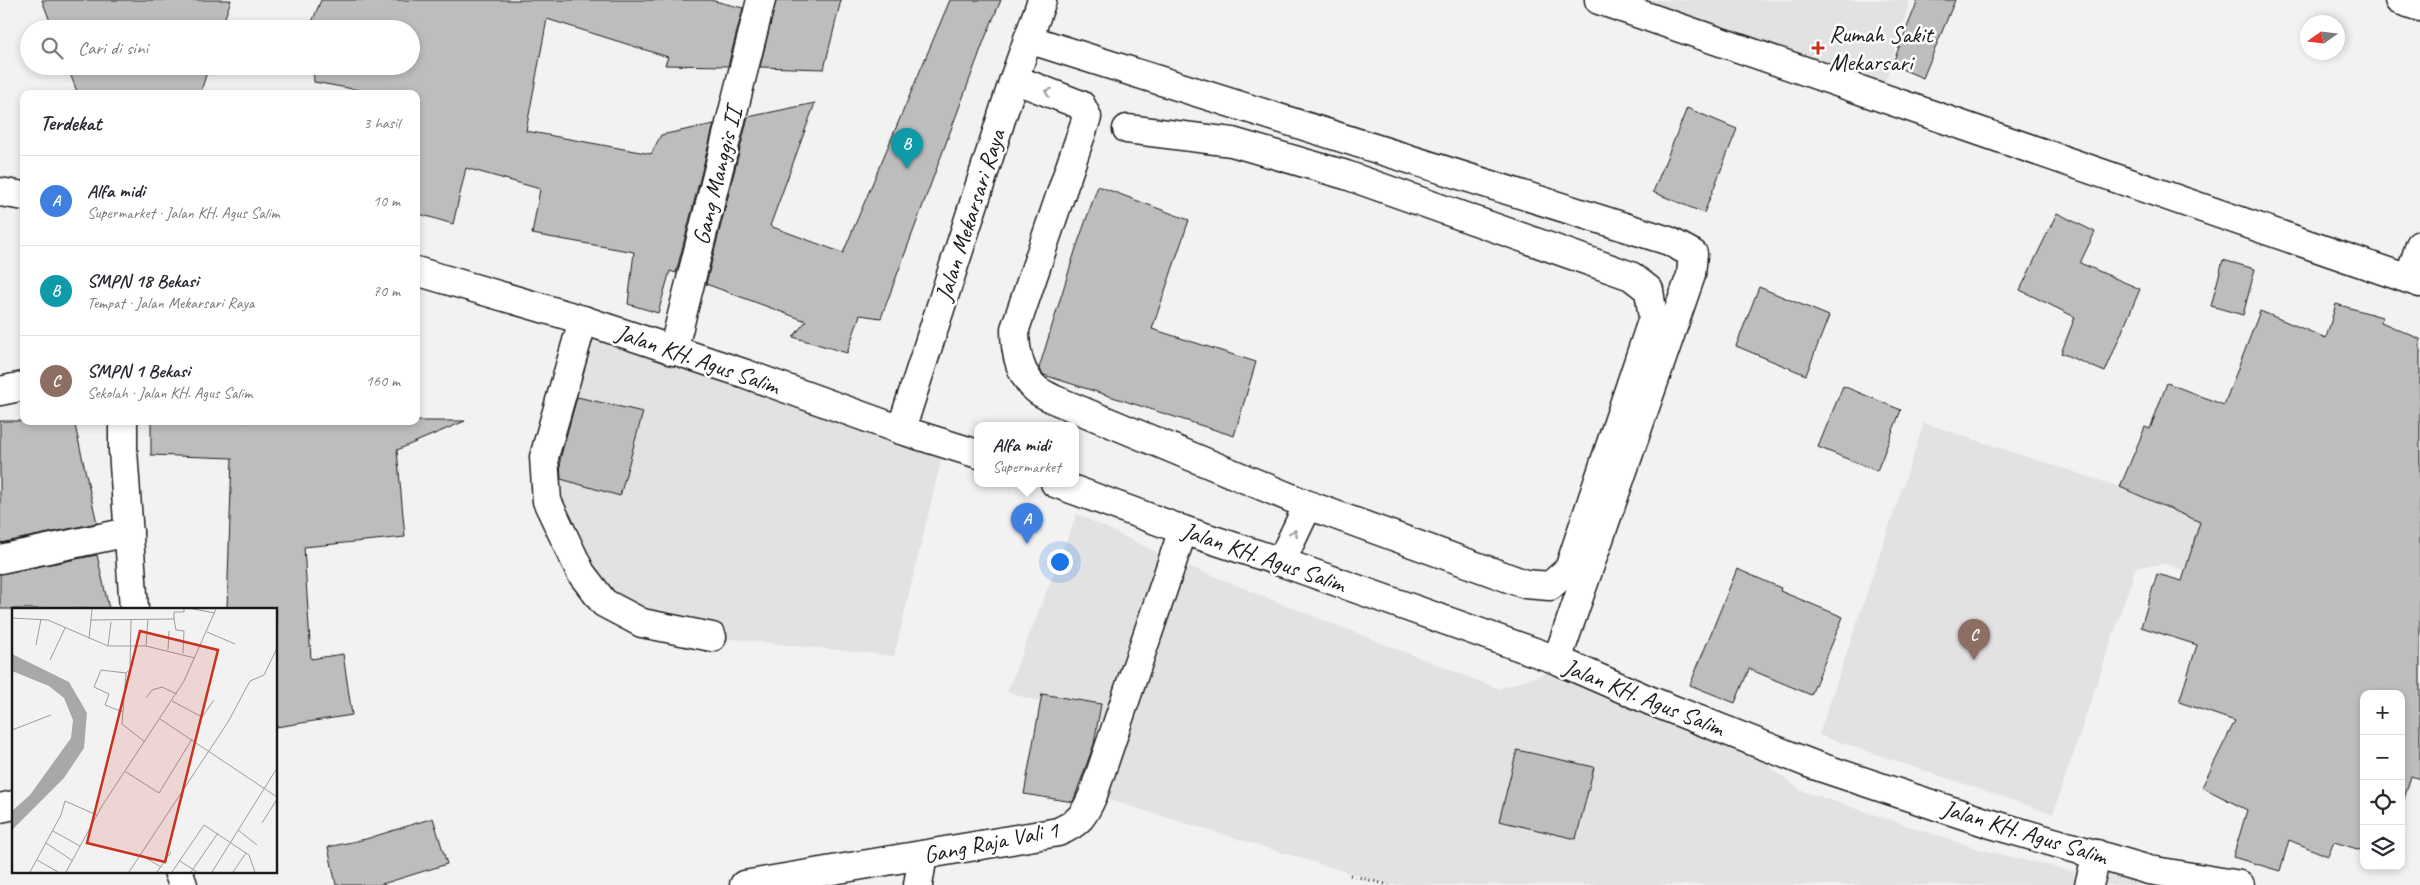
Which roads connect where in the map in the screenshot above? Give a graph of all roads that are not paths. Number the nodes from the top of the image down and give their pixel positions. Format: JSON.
{"nodes":[{"id":1,"x":761,"y":0,"type":"edge"},
{"id":2,"x":1042,"y":0,"type":"edge"},
{"id":3,"x":1599,"y":0,"type":"edge"},
{"id":4,"x":2399,"y":0,"type":"edge"},
{"id":5,"x":2420,"y":7,"type":"edge"},
{"id":6,"x":1028,"y":39,"type":"junction"},
{"id":7,"x":1014,"y":79,"type":"junction"},
{"id":8,"x":1127,"y":129,"type":"dead end"},
{"id":9,"x":0,"y":192,"type":"edge"},
{"id":10,"x":20,"y":195,"type":"edge"},
{"id":11,"x":2420,"y":245,"type":"edge"},
{"id":12,"x":420,"y":272,"type":"edge"},
{"id":13,"x":2414,"y":281,"type":"edge"},
{"id":14,"x":582,"y":320,"type":"junction"},
{"id":15,"x":673,"y":351,"type":"junction"},
{"id":16,"x":20,"y":387,"type":"edge"},
{"id":17,"x":0,"y":391,"type":"edge"},
{"id":18,"x":123,"y":425,"type":"edge"},
{"id":19,"x":901,"y":430,"type":"junction"},
{"id":20,"x":974,"y":453,"type":"edge"},
{"id":21,"x":1067,"y":487,"type":"edge"},
{"id":22,"x":1308,"y":505,"type":"junction"},
{"id":23,"x":1183,"y":530,"type":"junction"},
{"id":24,"x":130,"y":532,"type":"junction"},
{"id":25,"x":0,"y":559,"type":"edge"},
{"id":26,"x":1281,"y":562,"type":"junction"},
{"id":27,"x":134,"y":608,"type":"edge"},
{"id":28,"x":712,"y":637,"type":"dead end"},
{"id":29,"x":1557,"y":660,"type":"junction"},
{"id":30,"x":2097,"y":854,"type":"junction"},
{"id":31,"x":923,"y":855,"type":"junction"},
{"id":32,"x":178,"y":872,"type":"edge"},
{"id":33,"x":183,"y":885,"type":"edge"},
{"id":34,"x":744,"y":885,"type":"edge"},
{"id":35,"x":918,"y":885,"type":"edge"},
{"id":36,"x":2089,"y":885,"type":"edge"},
{"id":37,"x":2240,"y":885,"type":"edge"}],
"edges":[{"from":1,"to":15,"type":"street","name":"Gang Manggis II"},
{"from":2,"to":6,"type":"street","name":"Jalan Mekarsari Raya"},
{"from":3,"to":13,"type":"street"},
{"from":4,"to":5,"type":"street"},
{"from":6,"to":7,"type":"street","name":"Jalan Mekarsari Raya"},
{"from":6,"to":29,"type":"street"},
{"from":7,"to":19,"type":"street","name":"Jalan Mekarsari Raya"},
{"from":22,"to":7,"type":"street","one_way":true},
{"from":8,"to":22,"type":"street"},
{"from":9,"to":10,"type":"street"},
{"from":11,"to":13,"type":"street"},
{"from":12,"to":14,"type":"street","name":"Jalan KH. Agus Salim"},
{"from":14,"to":15,"type":"street","name":"Jalan KH. Agus Salim"},
{"from":14,"to":28,"type":"street"},
{"from":15,"to":19,"type":"street","name":"Jalan KH. Agus Salim"},
{"from":16,"to":17,"type":"street"},
{"from":18,"to":24,"type":"street"},
{"from":19,"to":20,"type":"street","name":"Jalan KH. Agus Salim"},
{"from":21,"to":23,"type":"street","name":"Jalan KH. Agus Salim"},
{"from":26,"to":22,"type":"street","one_way":true},
{"from":23,"to":26,"type":"street","name":"Jalan KH. Agus Salim"},
{"from":23,"to":31,"type":"street","name":"Gang Raja Vali 1"},
{"from":24,"to":25,"type":"street"},
{"from":24,"to":27,"type":"street"},
{"from":26,"to":29,"type":"street","name":"Jalan KH. Agus Salim"},
{"from":29,"to":30,"type":"street","name":"Jalan KH. Agus Salim"},
{"from":30,"to":36,"type":"street"},
{"from":30,"to":37,"type":"street","name":"Jalan KH. Agus Salim"},
{"from":31,"to":34,"type":"street","name":"Gang Raja Vali 1"},
{"from":31,"to":35,"type":"street"},
{"from":32,"to":33,"type":"street"}]}
